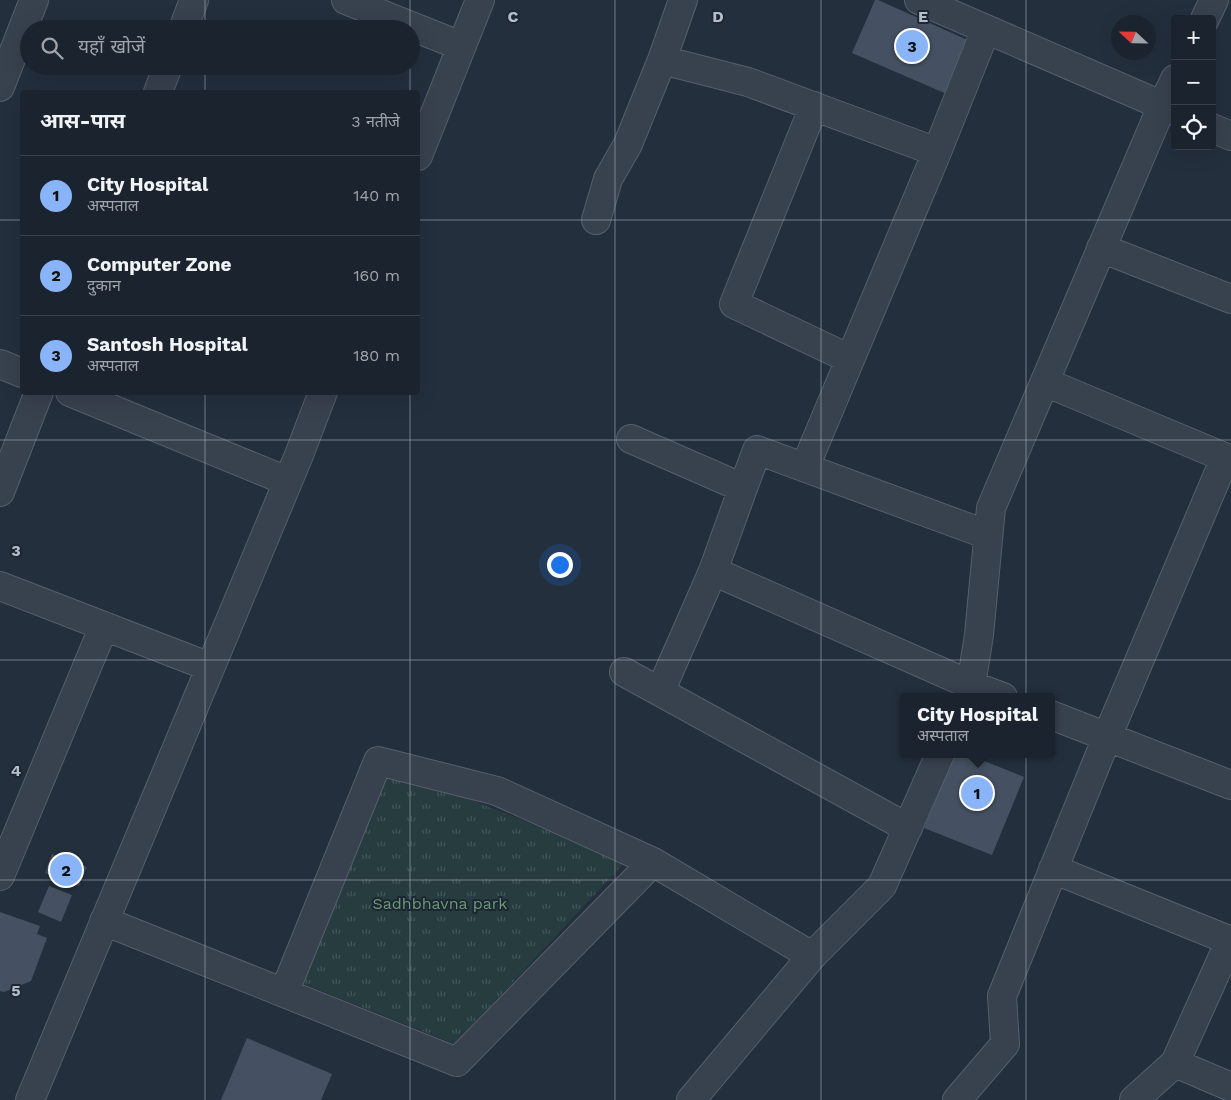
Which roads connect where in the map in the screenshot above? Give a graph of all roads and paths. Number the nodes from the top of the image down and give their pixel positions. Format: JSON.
{"nodes":[{"id":1,"x":34,"y":0,"type":"edge"},
{"id":2,"x":194,"y":0,"type":"edge"},
{"id":3,"x":346,"y":0,"type":"edge"},
{"id":4,"x":480,"y":0,"type":"edge"},
{"id":5,"x":683,"y":0,"type":"edge"},
{"id":6,"x":919,"y":0,"type":"edge"},
{"id":7,"x":1214,"y":0,"type":"edge"},
{"id":8,"x":1207,"y":15,"type":"edge"},
{"id":9,"x":26,"y":20,"type":"edge"},
{"id":10,"x":186,"y":20,"type":"edge"},
{"id":11,"x":396,"y":20,"type":"edge"},
{"id":12,"x":986,"y":29,"type":"junction"},
{"id":13,"x":420,"y":30,"type":"edge"},
{"id":14,"x":20,"y":36,"type":"edge"},
{"id":15,"x":461,"y":46,"type":"junction"},
{"id":16,"x":662,"y":60,"type":"junction"},
{"id":17,"x":165,"y":75,"type":"edge"},
{"id":18,"x":0,"y":87,"type":"edge"},
{"id":19,"x":159,"y":90,"type":"edge"},
{"id":20,"x":1171,"y":96,"type":"edge"},
{"id":21,"x":814,"y":106,"type":"junction"},
{"id":22,"x":1168,"y":109,"type":"edge"},
{"id":23,"x":1216,"y":130,"type":"edge"},
{"id":24,"x":1231,"y":136,"type":"edge"},
{"id":25,"x":420,"y":151,"type":"edge"},
{"id":26,"x":937,"y":152,"type":"junction"},
{"id":27,"x":596,"y":220,"type":"dead end"},
{"id":28,"x":1101,"y":248,"type":"junction"},
{"id":29,"x":1231,"y":299,"type":"edge"},
{"id":30,"x":850,"y":359,"type":"junction"},
{"id":31,"x":0,"y":364,"type":"edge"},
{"id":32,"x":20,"y":372,"type":"edge"},
{"id":33,"x":1045,"y":382,"type":"junction"},
{"id":34,"x":38,"y":395,"type":"edge"},
{"id":35,"x":77,"y":395,"type":"edge"},
{"id":36,"x":322,"y":395,"type":"edge"},
{"id":37,"x":631,"y":439,"type":"dead end"},
{"id":38,"x":1228,"y":459,"type":"edge"},
{"id":39,"x":805,"y":468,"type":"junction"},
{"id":40,"x":288,"y":481,"type":"junction"},
{"id":41,"x":742,"y":488,"type":"junction"},
{"id":42,"x":0,"y":492,"type":"edge"},
{"id":43,"x":988,"y":535,"type":"junction"},
{"id":44,"x":713,"y":571,"type":"junction"},
{"id":45,"x":0,"y":586,"type":"edge"},
{"id":46,"x":104,"y":626,"type":"junction"},
{"id":47,"x":210,"y":667,"type":"junction"},
{"id":48,"x":624,"y":672,"type":"dead end"},
{"id":49,"x":968,"y":691,"type":"edge"},
{"id":50,"x":660,"y":692,"type":"junction"},
{"id":51,"x":1055,"y":718,"type":"edge"},
{"id":52,"x":1107,"y":737,"type":"junction"},
{"id":53,"x":938,"y":758,"type":"edge"},
{"id":54,"x":1231,"y":785,"type":"edge"},
{"id":55,"x":908,"y":828,"type":"junction"},
{"id":56,"x":653,"y":862,"type":"junction"},
{"id":57,"x":1054,"y":869,"type":"junction"},
{"id":58,"x":0,"y":876,"type":"edge"},
{"id":59,"x":104,"y":922,"type":"junction"},
{"id":60,"x":1231,"y":941,"type":"edge"},
{"id":61,"x":812,"y":956,"type":"junction"},
{"id":62,"x":284,"y":993,"type":"junction"},
{"id":63,"x":1175,"y":1063,"type":"junction"},
{"id":64,"x":1231,"y":1087,"type":"edge"},
{"id":65,"x":30,"y":1100,"type":"edge"},
{"id":66,"x":692,"y":1100,"type":"edge"},
{"id":67,"x":957,"y":1100,"type":"edge"},
{"id":68,"x":1134,"y":1100,"type":"edge"}],
"edges":[{"from":1,"to":9,"type":"street"},
{"from":2,"to":10,"type":"street"},
{"from":3,"to":11,"type":"street"},
{"from":4,"to":15,"type":"street"},
{"from":5,"to":16,"type":"street"},
{"from":6,"to":12,"type":"street"},
{"from":7,"to":8,"type":"street"},
{"from":12,"to":22,"type":"street"},
{"from":12,"to":26,"type":"street"},
{"from":13,"to":15,"type":"street"},
{"from":14,"to":18,"type":"street"},
{"from":15,"to":25,"type":"street"},
{"from":16,"to":21,"type":"street"},
{"from":16,"to":27,"type":"street"},
{"from":17,"to":19,"type":"street"},
{"from":20,"to":22,"type":"street"},
{"from":21,"to":26,"type":"street"},
{"from":21,"to":30,"type":"street"},
{"from":22,"to":28,"type":"street"},
{"from":23,"to":24,"type":"street"},
{"from":26,"to":30,"type":"street"},
{"from":28,"to":29,"type":"street"},
{"from":28,"to":33,"type":"street"},
{"from":30,"to":39,"type":"street"},
{"from":31,"to":32,"type":"street"},
{"from":33,"to":38,"type":"street"},
{"from":33,"to":43,"type":"street"},
{"from":34,"to":42,"type":"street"},
{"from":35,"to":40,"type":"street"},
{"from":36,"to":40,"type":"street"},
{"from":37,"to":41,"type":"street"},
{"from":38,"to":52,"type":"street"},
{"from":39,"to":41,"type":"street"},
{"from":39,"to":43,"type":"street"},
{"from":40,"to":47,"type":"street"},
{"from":41,"to":44,"type":"street"},
{"from":43,"to":49,"type":"street"},
{"from":44,"to":49,"type":"street"},
{"from":44,"to":50,"type":"street"},
{"from":45,"to":46,"type":"street"},
{"from":46,"to":47,"type":"street"},
{"from":46,"to":58,"type":"street"},
{"from":47,"to":59,"type":"street"},
{"from":48,"to":50,"type":"street"},
{"from":50,"to":55,"type":"street"},
{"from":51,"to":52,"type":"street"},
{"from":52,"to":54,"type":"street"},
{"from":52,"to":57,"type":"street"},
{"from":53,"to":55,"type":"street"},
{"from":55,"to":61,"type":"street"},
{"from":56,"to":61,"type":"street"},
{"from":56,"to":62,"type":"street"},
{"from":56,"to":62,"type":"street"},
{"from":57,"to":60,"type":"street"},
{"from":57,"to":67,"type":"street"},
{"from":59,"to":62,"type":"street"},
{"from":59,"to":65,"type":"street"},
{"from":60,"to":63,"type":"street"},
{"from":61,"to":66,"type":"street"},
{"from":63,"to":64,"type":"street"},
{"from":63,"to":68,"type":"street"}]}
